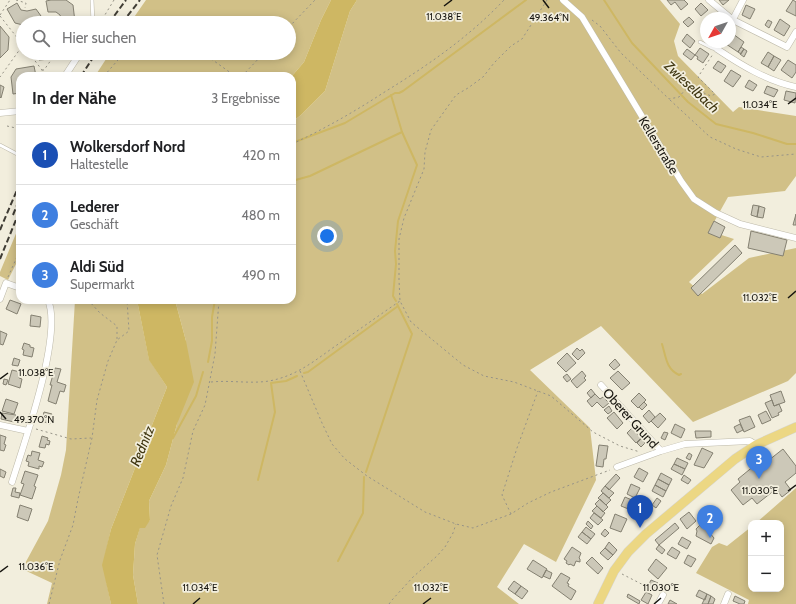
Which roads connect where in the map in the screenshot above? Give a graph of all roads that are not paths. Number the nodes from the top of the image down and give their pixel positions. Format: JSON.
{"nodes":[{"id":1,"x":92,"y":0,"type":"edge"},
{"id":2,"x":563,"y":0,"type":"edge"},
{"id":3,"x":709,"y":0,"type":"edge"},
{"id":4,"x":743,"y":0,"type":"edge"},
{"id":5,"x":722,"y":12,"type":"edge"},
{"id":6,"x":736,"y":14,"type":"edge"},
{"id":7,"x":93,"y":16,"type":"edge"},
{"id":8,"x":736,"y":24,"type":"edge"},
{"id":9,"x":795,"y":34,"type":"edge"},
{"id":10,"x":721,"y":48,"type":"edge"},
{"id":11,"x":75,"y":60,"type":"edge"},
{"id":12,"x":68,"y":72,"type":"edge"},
{"id":13,"x":796,"y":86,"type":"edge"},
{"id":14,"x":16,"y":111,"type":"edge"},
{"id":15,"x":0,"y":113,"type":"edge"},
{"id":16,"x":0,"y":145,"type":"edge"},
{"id":17,"x":16,"y":153,"type":"edge"},
{"id":18,"x":796,"y":238,"type":"edge"},
{"id":19,"x":16,"y":287,"type":"edge"},
{"id":20,"x":0,"y":299,"type":"edge"},
{"id":21,"x":50,"y":304,"type":"edge"},
{"id":22,"x":601,"y":384,"type":"dead end"},
{"id":23,"x":0,"y":425,"type":"edge"},
{"id":24,"x":796,"y":427,"type":"edge"},
{"id":25,"x":28,"y":429,"type":"junction"},
{"id":26,"x":756,"y":445,"type":"junction"},
{"id":27,"x":661,"y":451,"type":"junction"},
{"id":28,"x":616,"y":467,"type":"road end"},
{"id":29,"x":12,"y":482,"type":"dead end"},
{"id":30,"x":728,"y":594,"type":"dead end"},
{"id":31,"x":663,"y":595,"type":"road end"},
{"id":32,"x":598,"y":604,"type":"edge"},
{"id":33,"x":658,"y":604,"type":"edge"},
{"id":34,"x":724,"y":604,"type":"edge"}],
"edges":[{"from":1,"to":7,"type":"lane"},
{"from":2,"to":18,"type":"street","name":"Kellerstraße"},
{"from":3,"to":5,"type":"street"},
{"from":4,"to":6,"type":"street"},
{"from":8,"to":9,"type":"street"},
{"from":10,"to":13,"type":"street"},
{"from":11,"to":12,"type":"street"},
{"from":14,"to":15,"type":"street"},
{"from":16,"to":17,"type":"lane"},
{"from":19,"to":20,"type":"street"},
{"from":21,"to":25,"type":"street"},
{"from":22,"to":27,"type":"street","name":"Oberer Grund"},
{"from":23,"to":25,"type":"street"},
{"from":24,"to":26,"type":"main road"},
{"from":25,"to":29,"type":"street"},
{"from":26,"to":27,"type":"street","name":"Oberer Grund"},
{"from":26,"to":32,"type":"main road"},
{"from":27,"to":28,"type":"street","name":"Oberer Grund"},
{"from":30,"to":34,"type":"street"},
{"from":31,"to":33,"type":"street"}]}
